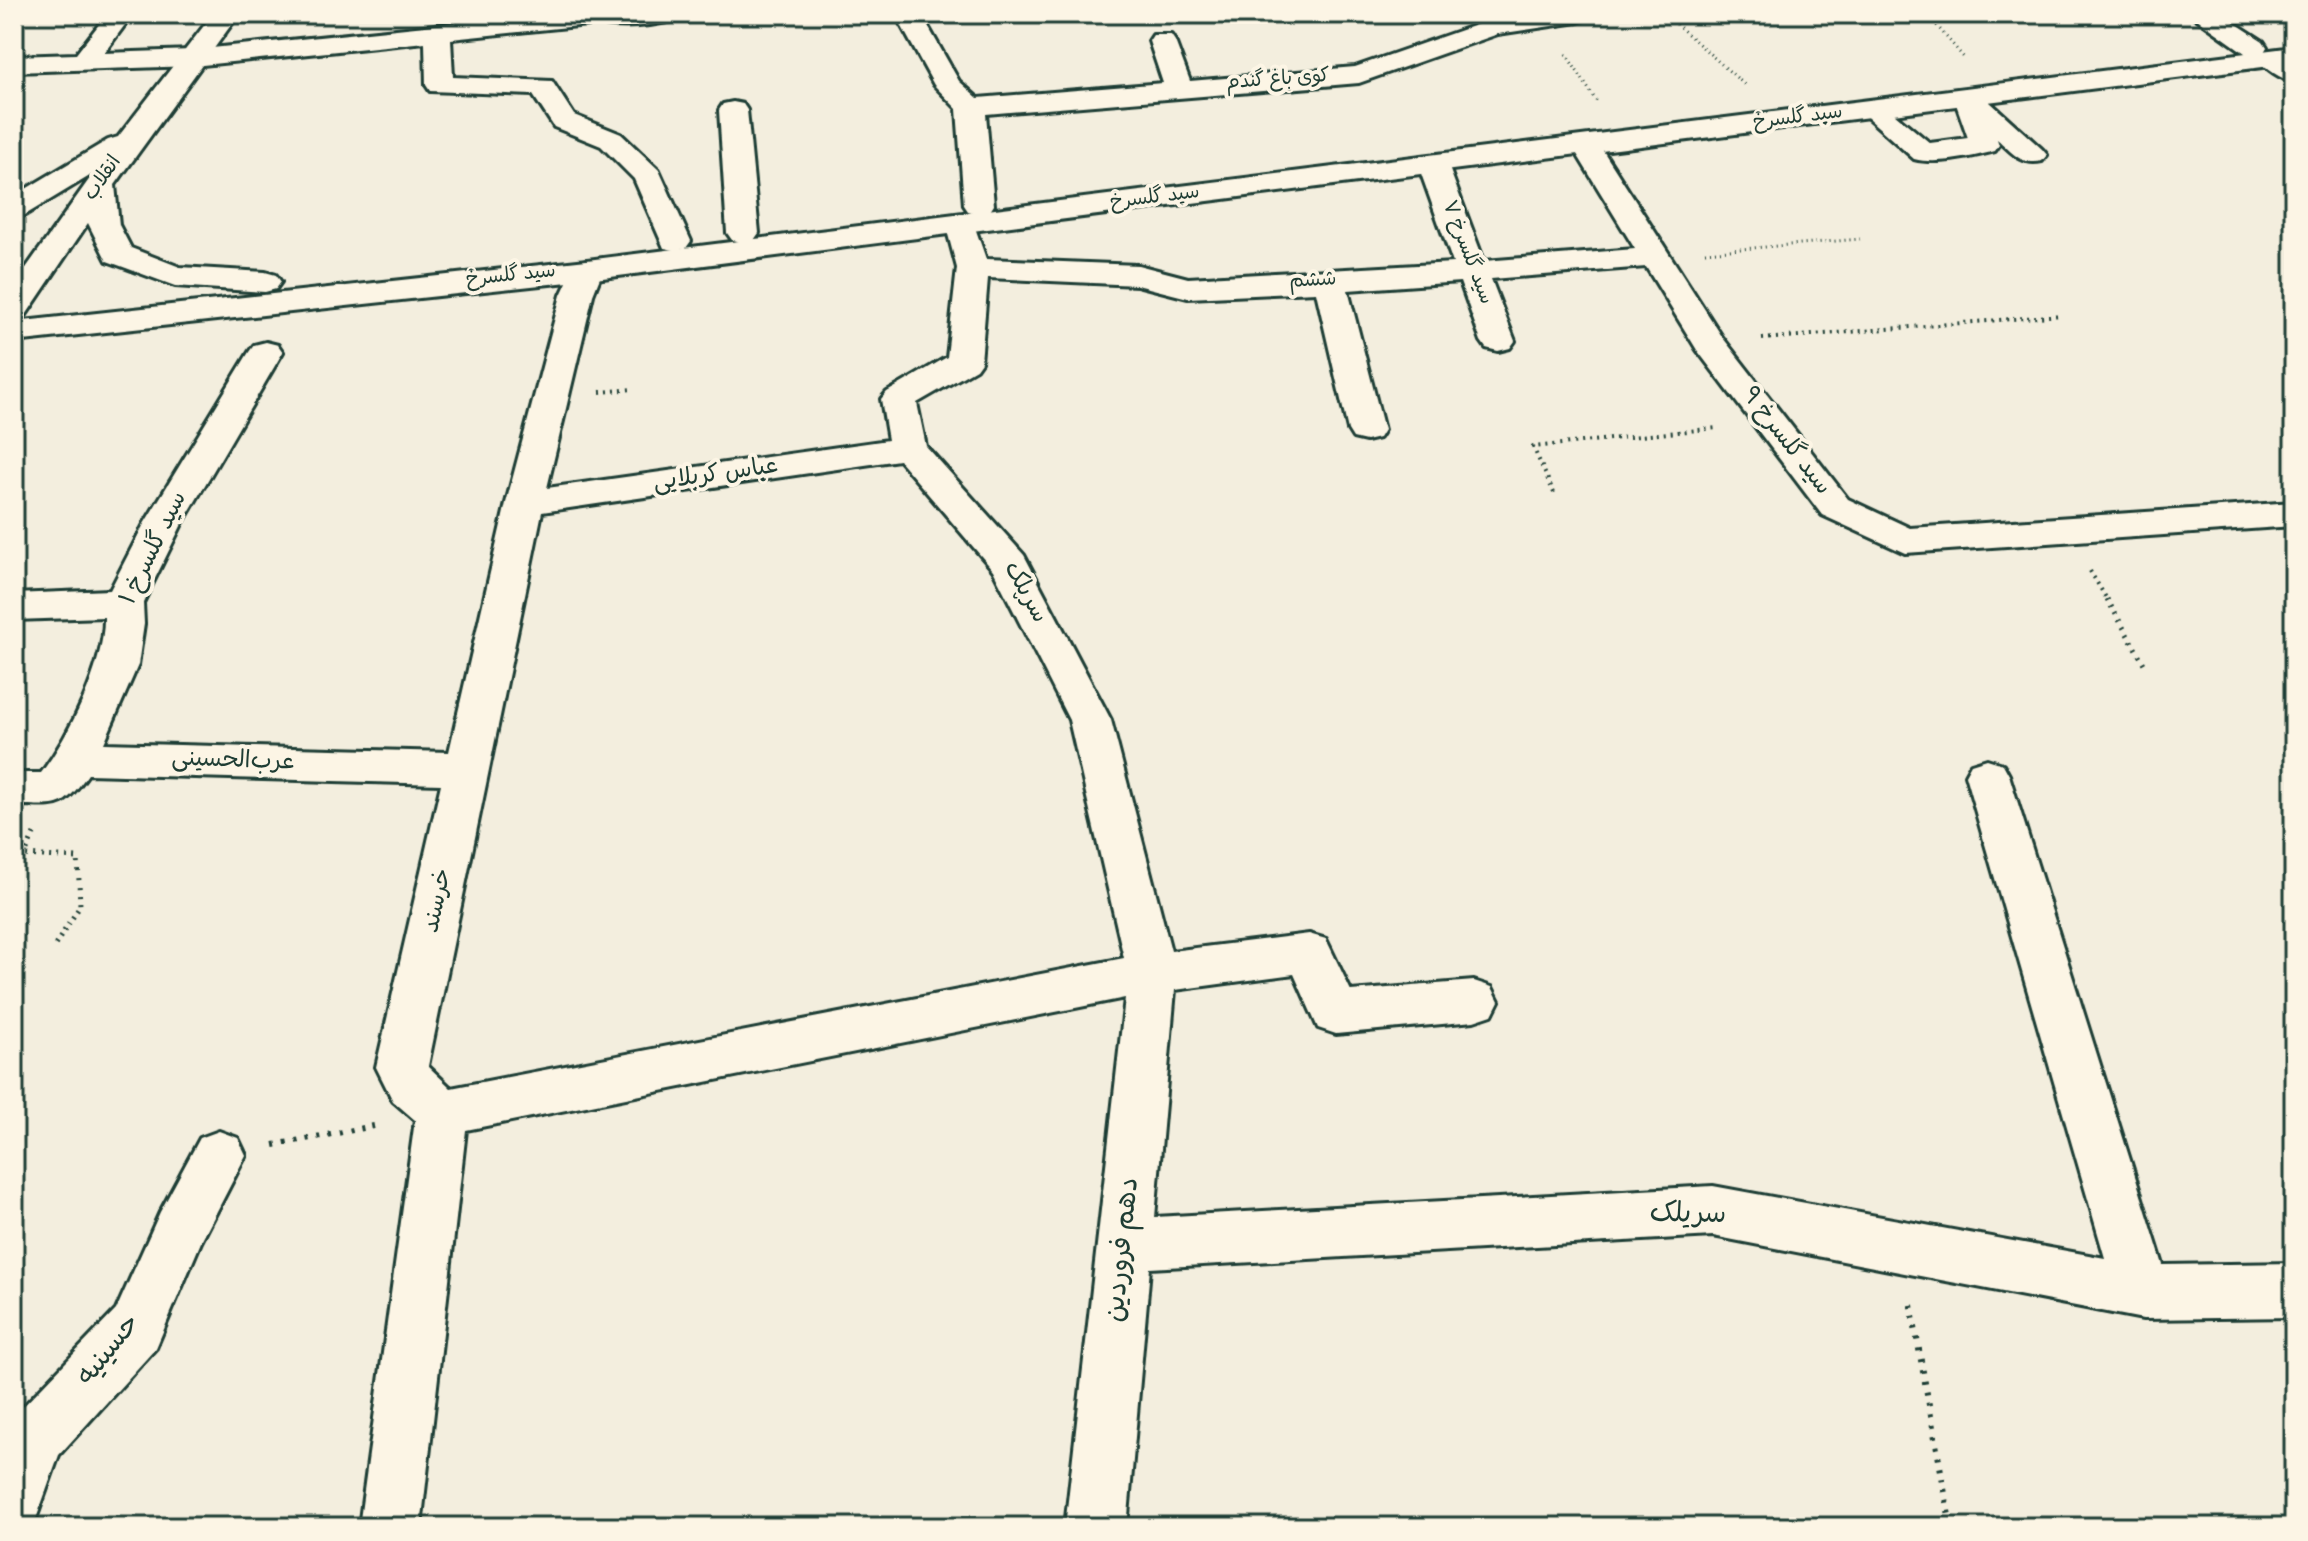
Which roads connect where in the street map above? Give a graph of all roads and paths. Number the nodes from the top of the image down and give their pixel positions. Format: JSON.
{"nodes":[{"id":1,"x":120,"y":14,"type":"edge"},
{"id":2,"x":226,"y":14,"type":"edge"},
{"id":3,"x":671,"y":14,"type":"edge"},
{"id":4,"x":908,"y":14,"type":"edge"},
{"id":5,"x":1578,"y":14,"type":"edge"},
{"id":6,"x":1665,"y":14,"type":"edge"},
{"id":7,"x":1927,"y":14,"type":"edge"},
{"id":8,"x":2203,"y":14,"type":"edge"},
{"id":9,"x":1543,"y":20,"type":"junction"},
{"id":10,"x":438,"y":32,"type":"junction"},
{"id":11,"x":1162,"y":41,"type":"dead end"},
{"id":12,"x":2281,"y":55,"type":"edge"},
{"id":13,"x":193,"y":58,"type":"junction"},
{"id":14,"x":84,"y":62,"type":"junction"},
{"id":15,"x":25,"y":64,"type":"edge"},
{"id":16,"x":14,"y":88,"type":"edge"},
{"id":17,"x":1179,"y":88,"type":"junction"},
{"id":18,"x":1969,"y":88,"type":"junction"},
{"id":19,"x":1865,"y":103,"type":"junction"},
{"id":20,"x":971,"y":107,"type":"junction"},
{"id":21,"x":1770,"y":108,"type":"junction"},
{"id":22,"x":733,"y":110,"type":"dead end"},
{"id":23,"x":134,"y":136,"type":"junction"},
{"id":24,"x":1600,"y":136,"type":"junction"},
{"id":25,"x":2032,"y":155,"type":"dead end"},
{"id":26,"x":1433,"y":165,"type":"junction"},
{"id":27,"x":100,"y":185,"type":"junction"},
{"id":28,"x":14,"y":209,"type":"edge"},
{"id":29,"x":970,"y":214,"type":"junction"},
{"id":30,"x":743,"y":233,"type":"junction"},
{"id":31,"x":1860,"y":239,"type":"dead end"},
{"id":32,"x":675,"y":241,"type":"junction"},
{"id":33,"x":1655,"y":257,"type":"junction"},
{"id":34,"x":973,"y":268,"type":"junction"},
{"id":35,"x":587,"y":270,"type":"junction"},
{"id":36,"x":1474,"y":270,"type":"junction"},
{"id":37,"x":265,"y":282,"type":"junction"},
{"id":38,"x":1330,"y":282,"type":"junction"},
{"id":39,"x":15,"y":312,"type":"edge"},
{"id":40,"x":2062,"y":315,"type":"dead end"},
{"id":41,"x":1498,"y":341,"type":"dead end"},
{"id":42,"x":1709,"y":343,"type":"junction"},
{"id":43,"x":266,"y":352,"type":"dead end"},
{"id":44,"x":1770,"y":422,"type":"junction"},
{"id":45,"x":1366,"y":430,"type":"dead end"},
{"id":46,"x":908,"y":448,"type":"junction"},
{"id":47,"x":1554,"y":493,"type":"dead end"},
{"id":48,"x":525,"y":503,"type":"junction"},
{"id":49,"x":2294,"y":514,"type":"edge"},
{"id":50,"x":2066,"y":530,"type":"junction"},
{"id":51,"x":123,"y":603,"type":"junction"},
{"id":52,"x":14,"y":607,"type":"edge"},
{"id":53,"x":2146,"y":667,"type":"dead end"},
{"id":54,"x":467,"y":769,"type":"junction"},
{"id":55,"x":1987,"y":775,"type":"dead end"},
{"id":56,"x":48,"y":779,"type":"edge"},
{"id":57,"x":54,"y":947,"type":"dead end"},
{"id":58,"x":1152,"y":973,"type":"junction"},
{"id":59,"x":1474,"y":1001,"type":"dead end"},
{"id":60,"x":442,"y":1112,"type":"junction"},
{"id":61,"x":219,"y":1155,"type":"joint"},
{"id":62,"x":1125,"y":1244,"type":"junction"},
{"id":63,"x":1900,"y":1248,"type":"junction"},
{"id":64,"x":2294,"y":1290,"type":"edge"},
{"id":65,"x":2143,"y":1292,"type":"junction"},
{"id":66,"x":14,"y":1497,"type":"edge"},
{"id":67,"x":390,"y":1527,"type":"edge"},
{"id":68,"x":1096,"y":1527,"type":"edge"},
{"id":69,"x":1951,"y":1527,"type":"edge"}],
"edges":[{"from":1,"to":14,"type":"street"},
{"from":2,"to":13,"type":"street","name":"انقلاب"},
{"from":3,"to":10,"type":"street"},
{"from":4,"to":20,"type":"street"},
{"from":5,"to":9,"type":"street","name":"کوی باغ گندم"},
{"from":6,"to":21,"type":"path"},
{"from":7,"to":18,"type":"path"},
{"from":8,"to":12,"type":"street"},
{"from":9,"to":17,"type":"street","name":"کوی باغ گندم"},
{"from":9,"to":24,"type":"path"},
{"from":10,"to":13,"type":"street"},
{"from":10,"to":32,"type":"street"},
{"from":11,"to":17,"type":"street"},
{"from":12,"to":18,"type":"street","name":"سید گلسرخ"},
{"from":13,"to":14,"type":"street"},
{"from":13,"to":23,"type":"street","name":"انقلاب"},
{"from":14,"to":15,"type":"street"},
{"from":15,"to":16,"type":"street"},
{"from":17,"to":20,"type":"street","name":"کوی باغ گندم"},
{"from":18,"to":19,"type":"street","name":"سید گلسرخ"},
{"from":18,"to":19,"type":"street"},
{"from":18,"to":25,"type":"street"},
{"from":19,"to":21,"type":"street","name":"سید گلسرخ"},
{"from":19,"to":24,"type":"street","name":"سید گلسرخ"},
{"from":20,"to":29,"type":"street"},
{"from":21,"to":24,"type":"street","name":"سید گلسرخ"},
{"from":22,"to":30,"type":"street"},
{"from":23,"to":27,"type":"street","name":"انقلاب"},
{"from":23,"to":28,"type":"street"},
{"from":24,"to":26,"type":"street","name":"سید گلسرخ"},
{"from":24,"to":29,"type":"street","name":"سید گلسرخ"},
{"from":24,"to":33,"type":"street","name":"سید گلسرخ ۹"},
{"from":26,"to":29,"type":"street","name":"سید گلسرخ"},
{"from":26,"to":36,"type":"street","name":"سید گلسرخ ۷"},
{"from":27,"to":37,"type":"street"},
{"from":27,"to":39,"type":"street","name":"انقلاب"},
{"from":29,"to":30,"type":"street","name":"سید گلسرخ"},
{"from":29,"to":34,"type":"street"},
{"from":29,"to":35,"type":"street","name":"سید گلسرخ"},
{"from":30,"to":32,"type":"street","name":"سید گلسرخ"},
{"from":31,"to":33,"type":"path"},
{"from":32,"to":37,"type":"street","name":"سید گلسرخ"},
{"from":33,"to":36,"type":"street","name":"ششم"},
{"from":33,"to":42,"type":"street","name":"سید گلسرخ ۹"},
{"from":34,"to":38,"type":"street","name":"ششم"},
{"from":34,"to":46,"type":"street"},
{"from":35,"to":39,"type":"street","name":"سید گلسرخ"},
{"from":35,"to":48,"type":"street","name":"خرسند"},
{"from":36,"to":38,"type":"street","name":"ششم"},
{"from":36,"to":41,"type":"street","name":"سید گلسرخ ۷"},
{"from":37,"to":39,"type":"street","name":"سید گلسرخ"},
{"from":38,"to":45,"type":"street"},
{"from":40,"to":42,"type":"path"},
{"from":42,"to":44,"type":"street","name":"سید گلسرخ ۹"},
{"from":43,"to":51,"type":"street","name":"سید گلسرخ ۱"},
{"from":44,"to":47,"type":"path"},
{"from":44,"to":50,"type":"street","name":"سید گلسرخ ۹"},
{"from":46,"to":48,"type":"street","name":"عباس کربلایی"},
{"from":46,"to":58,"type":"street","name":"سرپلک"},
{"from":48,"to":54,"type":"street","name":"خرسند"},
{"from":49,"to":50,"type":"street","name":"سید گلسرخ ۹"},
{"from":50,"to":53,"type":"path"},
{"from":51,"to":52,"type":"street"},
{"from":51,"to":56,"type":"street","name":"سید گلسرخ ۱"},
{"from":54,"to":56,"type":"street","name":"عرب‌الحسینی"},
{"from":54,"to":60,"type":"street","name":"خرسند"},
{"from":55,"to":65,"type":"street"},
{"from":56,"to":57,"type":"path"},
{"from":58,"to":59,"type":"street"},
{"from":58,"to":60,"type":"street"},
{"from":58,"to":62,"type":"street","name":"دهم فروردین"},
{"from":60,"to":61,"type":"path"},
{"from":60,"to":67,"type":"street"},
{"from":61,"to":66,"type":"street","name":"حسینیه"},
{"from":62,"to":63,"type":"street","name":"سریلک"},
{"from":62,"to":68,"type":"street","name":"دهم فروردین"},
{"from":63,"to":65,"type":"street","name":"سریلک"},
{"from":63,"to":69,"type":"path"},
{"from":64,"to":65,"type":"street","name":"سریلک"}]}
